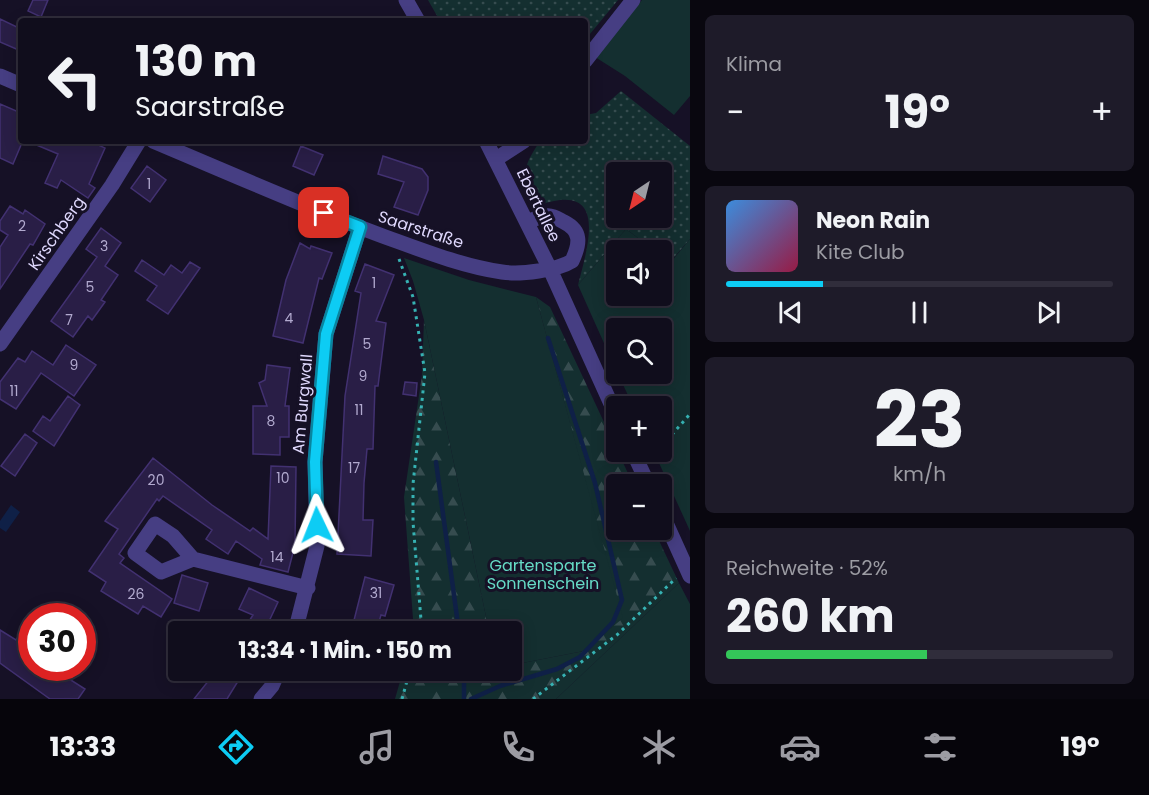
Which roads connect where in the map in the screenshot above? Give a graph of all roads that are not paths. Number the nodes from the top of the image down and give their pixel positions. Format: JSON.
{"nodes":[{"id":1,"x":406,"y":0,"type":"edge"},
{"id":2,"x":633,"y":0,"type":"edge"},
{"id":3,"x":416,"y":18,"type":"edge"},
{"id":4,"x":588,"y":57,"type":"edge"},
{"id":5,"x":0,"y":76,"type":"edge"},
{"id":6,"x":18,"y":84,"type":"edge"},
{"id":7,"x":137,"y":144,"type":"edge"},
{"id":8,"x":160,"y":144,"type":"edge"},
{"id":9,"x":488,"y":144,"type":"edge"},
{"id":10,"x":519,"y":144,"type":"edge"},
{"id":11,"x":496,"y":159,"type":"junction"},
{"id":12,"x":527,"y":222,"type":"junction"},
{"id":13,"x":360,"y":227,"type":"junction"},
{"id":14,"x":549,"y":267,"type":"junction"},
{"id":15,"x":0,"y":344,"type":"edge"},
{"id":16,"x":607,"y":396,"type":"edge"},
{"id":17,"x":672,"y":525,"type":"edge"},
{"id":18,"x":193,"y":559,"type":"dead end"},
{"id":19,"x":688,"y":572,"type":"edge"},
{"id":20,"x":308,"y":588,"type":"junction"},
{"id":21,"x":299,"y":621,"type":"edge"},
{"id":22,"x":274,"y":681,"type":"edge"},
{"id":23,"x":261,"y":699,"type":"edge"}],
"edges":[{"from":1,"to":3,"type":"street"},
{"from":2,"to":4,"type":"street"},
{"from":5,"to":6,"type":"street"},
{"from":7,"to":15,"type":"street","name":"Kirschberg"},
{"from":8,"to":13,"type":"street","name":"Saarstraße"},
{"from":9,"to":11,"type":"street","name":"Ebertallee"},
{"from":10,"to":11,"type":"street","name":"Ebertallee"},
{"from":11,"to":12,"type":"street","name":"Ebertallee"},
{"from":12,"to":14,"type":"street","name":"Ebertallee"},
{"from":12,"to":14,"type":"street","name":"Saarstraße"},
{"from":13,"to":14,"type":"street","name":"Saarstraße"},
{"from":13,"to":20,"type":"street","name":"Am Burgwall"},
{"from":14,"to":16,"type":"street","name":"Ebertallee"},
{"from":17,"to":19,"type":"street"},
{"from":18,"to":20,"type":"street"},
{"from":20,"to":21,"type":"street","name":"Am Burgwall"},
{"from":22,"to":23,"type":"street"}]}
